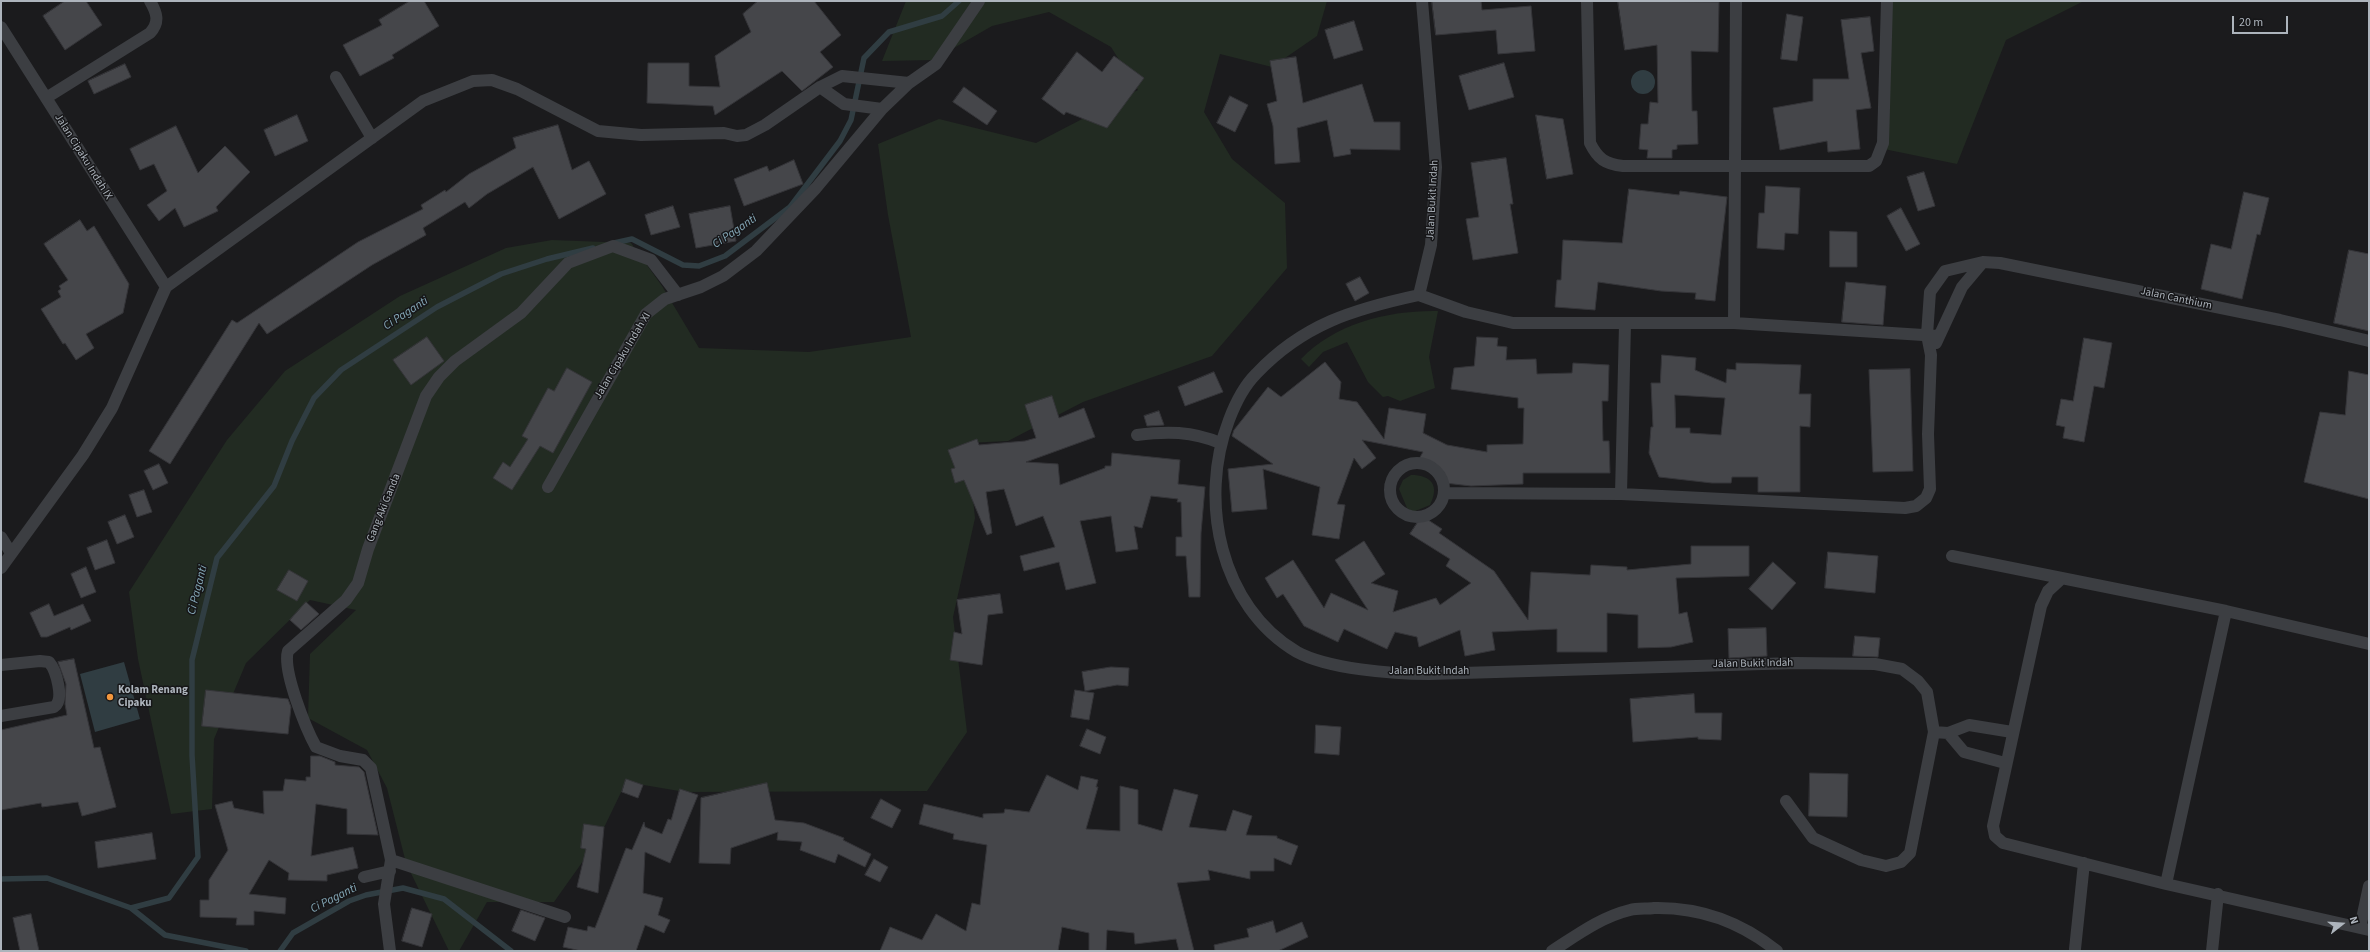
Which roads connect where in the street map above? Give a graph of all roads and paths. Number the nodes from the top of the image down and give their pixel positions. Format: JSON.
{"nodes":[{"id":1,"x":150,"y":1,"type":"edge"},
{"id":2,"x":980,"y":1,"type":"edge"},
{"id":3,"x":1422,"y":1,"type":"edge"},
{"id":4,"x":1587,"y":1,"type":"edge"},
{"id":5,"x":1736,"y":1,"type":"edge"},
{"id":6,"x":1887,"y":1,"type":"edge"},
{"id":7,"x":1,"y":27,"type":"edge"},
{"id":8,"x":336,"y":77,"type":"dead end"},
{"id":9,"x":909,"y":83,"type":"junction"},
{"id":10,"x":820,"y":87,"type":"junction"},
{"id":11,"x":46,"y":98,"type":"junction"},
{"id":12,"x":882,"y":109,"type":"junction"},
{"id":13,"x":372,"y":138,"type":"junction"},
{"id":14,"x":1735,"y":165,"type":"junction"},
{"id":15,"x":1983,"y":262,"type":"junction"},
{"id":16,"x":166,"y":286,"type":"junction"},
{"id":17,"x":678,"y":295,"type":"junction"},
{"id":18,"x":1419,"y":295,"type":"junction"},
{"id":19,"x":1734,"y":322,"type":"junction"},
{"id":20,"x":1625,"y":324,"type":"junction"},
{"id":21,"x":1933,"y":336,"type":"junction"},
{"id":22,"x":2369,"y":341,"type":"edge"},
{"id":23,"x":1137,"y":435,"type":"dead end"},
{"id":24,"x":1220,"y":443,"type":"junction"},
{"id":25,"x":548,"y":488,"type":"dead end"},
{"id":26,"x":1444,"y":493,"type":"junction"},
{"id":27,"x":1622,"y":494,"type":"junction"},
{"id":28,"x":1,"y":537,"type":"edge"},
{"id":29,"x":11,"y":553,"type":"junction"},
{"id":30,"x":1952,"y":556,"type":"dead end"},
{"id":31,"x":1,"y":568,"type":"edge"},
{"id":32,"x":2061,"y":579,"type":"junction"},
{"id":33,"x":2226,"y":611,"type":"junction"},
{"id":34,"x":2369,"y":644,"type":"edge"},
{"id":35,"x":1,"y":665,"type":"edge"},
{"id":36,"x":1,"y":716,"type":"edge"},
{"id":37,"x":1934,"y":732,"type":"junction"},
{"id":38,"x":2012,"y":732,"type":"junction"},
{"id":39,"x":1948,"y":733,"type":"junction"},
{"id":40,"x":2005,"y":763,"type":"junction"},
{"id":41,"x":1786,"y":800,"type":"dead end"},
{"id":42,"x":2084,"y":863,"type":"junction"},
{"id":43,"x":390,"y":869,"type":"junction"},
{"id":44,"x":364,"y":878,"type":"dead end"},
{"id":45,"x":2166,"y":884,"type":"junction"},
{"id":46,"x":2369,"y":886,"type":"edge"},
{"id":47,"x":2218,"y":894,"type":"junction"},
{"id":48,"x":565,"y":917,"type":"dead end"},
{"id":49,"x":2364,"y":929,"type":"edge"},
{"id":50,"x":2075,"y":949,"type":"dead end"},
{"id":51,"x":390,"y":951,"type":"edge"},
{"id":52,"x":1552,"y":951,"type":"edge"},
{"id":53,"x":1777,"y":951,"type":"edge"},
{"id":54,"x":2212,"y":951,"type":"edge"}],
"edges":[{"from":1,"to":11,"type":"street"},
{"from":2,"to":9,"type":"street","name":"Jalan Cipaku Indah XI"},
{"from":3,"to":18,"type":"street","name":"Jalan Bukit Indah"},
{"from":4,"to":14,"type":"street"},
{"from":5,"to":14,"type":"street"},
{"from":6,"to":14,"type":"street"},
{"from":7,"to":11,"type":"street","name":"Jalan Cipaku Indah IX"},
{"from":8,"to":13,"type":"street"},
{"from":9,"to":10,"type":"street"},
{"from":9,"to":12,"type":"street","name":"Jalan Cipaku Indah XI"},
{"from":10,"to":12,"type":"street"},
{"from":10,"to":13,"type":"street"},
{"from":11,"to":16,"type":"street","name":"Jalan Cipaku Indah IX"},
{"from":12,"to":17,"type":"street","name":"Jalan Cipaku Indah XI"},
{"from":13,"to":16,"type":"street"},
{"from":14,"to":19,"type":"street"},
{"from":15,"to":21,"type":"street"},
{"from":15,"to":21,"type":"street","name":"Jalan Canthium"},
{"from":15,"to":22,"type":"street","name":"Jalan Canthium"},
{"from":16,"to":29,"type":"street"},
{"from":17,"to":25,"type":"street","name":"Jalan Cipaku Indah XI"},
{"from":17,"to":43,"type":"street","name":"Gang Aki Ganda"},
{"from":18,"to":20,"type":"street"},
{"from":18,"to":24,"type":"street","name":"Jalan Bukit Indah"},
{"from":19,"to":20,"type":"street"},
{"from":19,"to":21,"type":"street"},
{"from":20,"to":27,"type":"street"},
{"from":21,"to":27,"type":"street","name":"Jalan Canthium"},
{"from":23,"to":24,"type":"street"},
{"from":24,"to":37,"type":"street","name":"Jalan Bukit Indah"},
{"from":26,"to":26,"type":"street"},
{"from":26,"to":27,"type":"street","name":"Jalan Canthium"},
{"from":28,"to":29,"type":"street"},
{"from":29,"to":31,"type":"street"},
{"from":30,"to":32,"type":"street"},
{"from":32,"to":33,"type":"street"},
{"from":32,"to":38,"type":"street"},
{"from":33,"to":34,"type":"street"},
{"from":33,"to":45,"type":"street"},
{"from":35,"to":36,"type":"street"},
{"from":37,"to":39,"type":"street"},
{"from":37,"to":41,"type":"street"},
{"from":38,"to":39,"type":"street"},
{"from":38,"to":40,"type":"street"},
{"from":39,"to":40,"type":"street"},
{"from":40,"to":42,"type":"street"},
{"from":42,"to":45,"type":"street"},
{"from":42,"to":50,"type":"street"},
{"from":43,"to":44,"type":"street"},
{"from":43,"to":48,"type":"street"},
{"from":43,"to":51,"type":"street"},
{"from":45,"to":47,"type":"street"},
{"from":46,"to":49,"type":"street"},
{"from":47,"to":49,"type":"street"},
{"from":47,"to":54,"type":"street"},
{"from":52,"to":53,"type":"street"}]}
